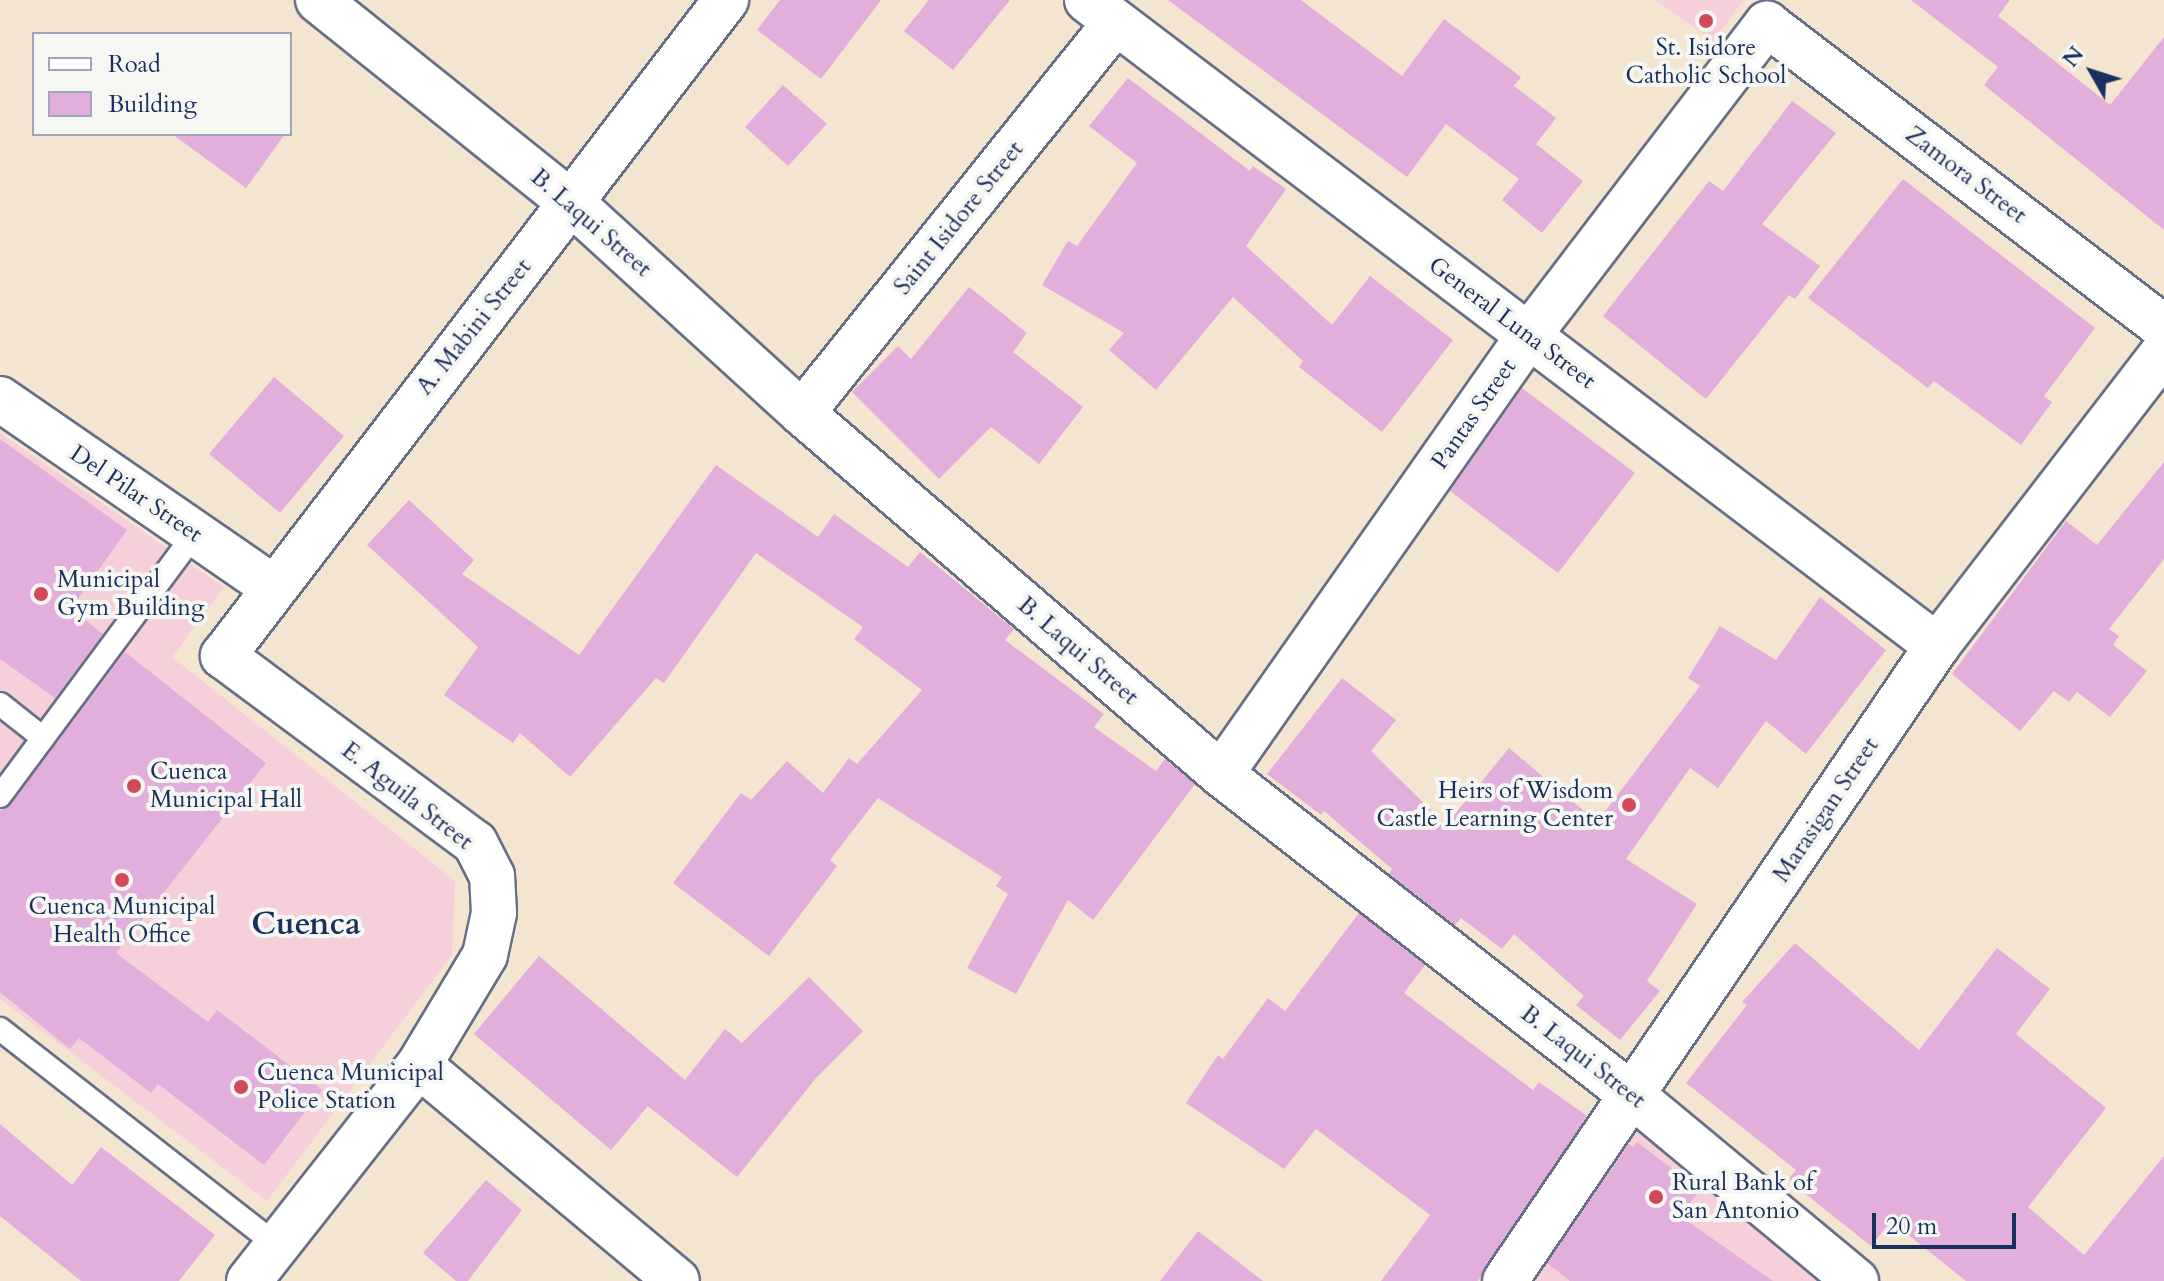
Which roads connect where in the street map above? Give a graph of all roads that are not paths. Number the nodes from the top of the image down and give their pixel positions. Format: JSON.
{"nodes":[{"id":1,"x":318,"y":0,"type":"edge"},
{"id":2,"x":726,"y":0,"type":"edge"},
{"id":3,"x":1111,"y":8,"type":"edge"},
{"id":4,"x":1767,"y":24,"type":"joint"},
{"id":5,"x":573,"y":204,"type":"junction"},
{"id":6,"x":2164,"y":327,"type":"edge"},
{"id":7,"x":1529,"y":335,"type":"junction"},
{"id":8,"x":2164,"y":351,"type":"edge"},
{"id":9,"x":0,"y":399,"type":"edge"},
{"id":10,"x":802,"y":413,"type":"junction"},
{"id":11,"x":196,"y":532,"type":"junction"},
{"id":12,"x":273,"y":587,"type":"junction"},
{"id":13,"x":1937,"y":646,"type":"junction"},
{"id":14,"x":223,"y":656,"type":"joint"},
{"id":15,"x":0,"y":704,"type":"edge"},
{"id":16,"x":43,"y":738,"type":"junction"},
{"id":17,"x":1221,"y":774,"type":"junction"},
{"id":18,"x":0,"y":796,"type":"edge"},
{"id":19,"x":0,"y":1029,"type":"edge"},
{"id":20,"x":419,"y":1065,"type":"junction"},
{"id":21,"x":1633,"y":1096,"type":"junction"},
{"id":22,"x":276,"y":1245,"type":"junction"},
{"id":23,"x":249,"y":1281,"type":"edge"},
{"id":24,"x":677,"y":1281,"type":"edge"},
{"id":25,"x":1505,"y":1281,"type":"edge"},
{"id":26,"x":1856,"y":1281,"type":"edge"}],
"edges":[{"from":1,"to":5,"type":"street","name":"B. Laqui Street"},
{"from":2,"to":5,"type":"street","name":"A. Mabini Street"},
{"from":3,"to":7,"type":"street","name":"General Luna Street"},
{"from":3,"to":10,"type":"street","name":"Saint Isidore Street"},
{"from":4,"to":6,"type":"street","name":"Zamora Street"},
{"from":4,"to":7,"type":"street","name":"Pantas Street"},
{"from":5,"to":10,"type":"street","name":"B. Laqui Street"},
{"from":5,"to":12,"type":"street","name":"A. Mabini Street"},
{"from":7,"to":13,"type":"street","name":"General Luna Street"},
{"from":7,"to":17,"type":"street","name":"Pantas Street"},
{"from":8,"to":13,"type":"street","name":"Marasigan Street"},
{"from":9,"to":11,"type":"street","name":"Del Pilar Street"},
{"from":10,"to":17,"type":"street","name":"B. Laqui Street"},
{"from":11,"to":12,"type":"street","name":"Del Pilar Street"},
{"from":11,"to":16,"type":"lane"},
{"from":12,"to":14,"type":"street","name":"A. Mabini Street"},
{"from":13,"to":21,"type":"street","name":"Marasigan Street"},
{"from":14,"to":20,"type":"street","name":"E. Aguila Street"},
{"from":15,"to":16,"type":"lane"},
{"from":16,"to":18,"type":"lane"},
{"from":17,"to":21,"type":"street","name":"B. Laqui Street"},
{"from":19,"to":22,"type":"lane"},
{"from":20,"to":22,"type":"street","name":"E. Aguila Street"},
{"from":20,"to":24,"type":"street"},
{"from":21,"to":25,"type":"street","name":"Marasigan Street"},
{"from":21,"to":26,"type":"street","name":"B. Laqui Street"},
{"from":22,"to":23,"type":"street","name":"E. Aguila Street"}]}
